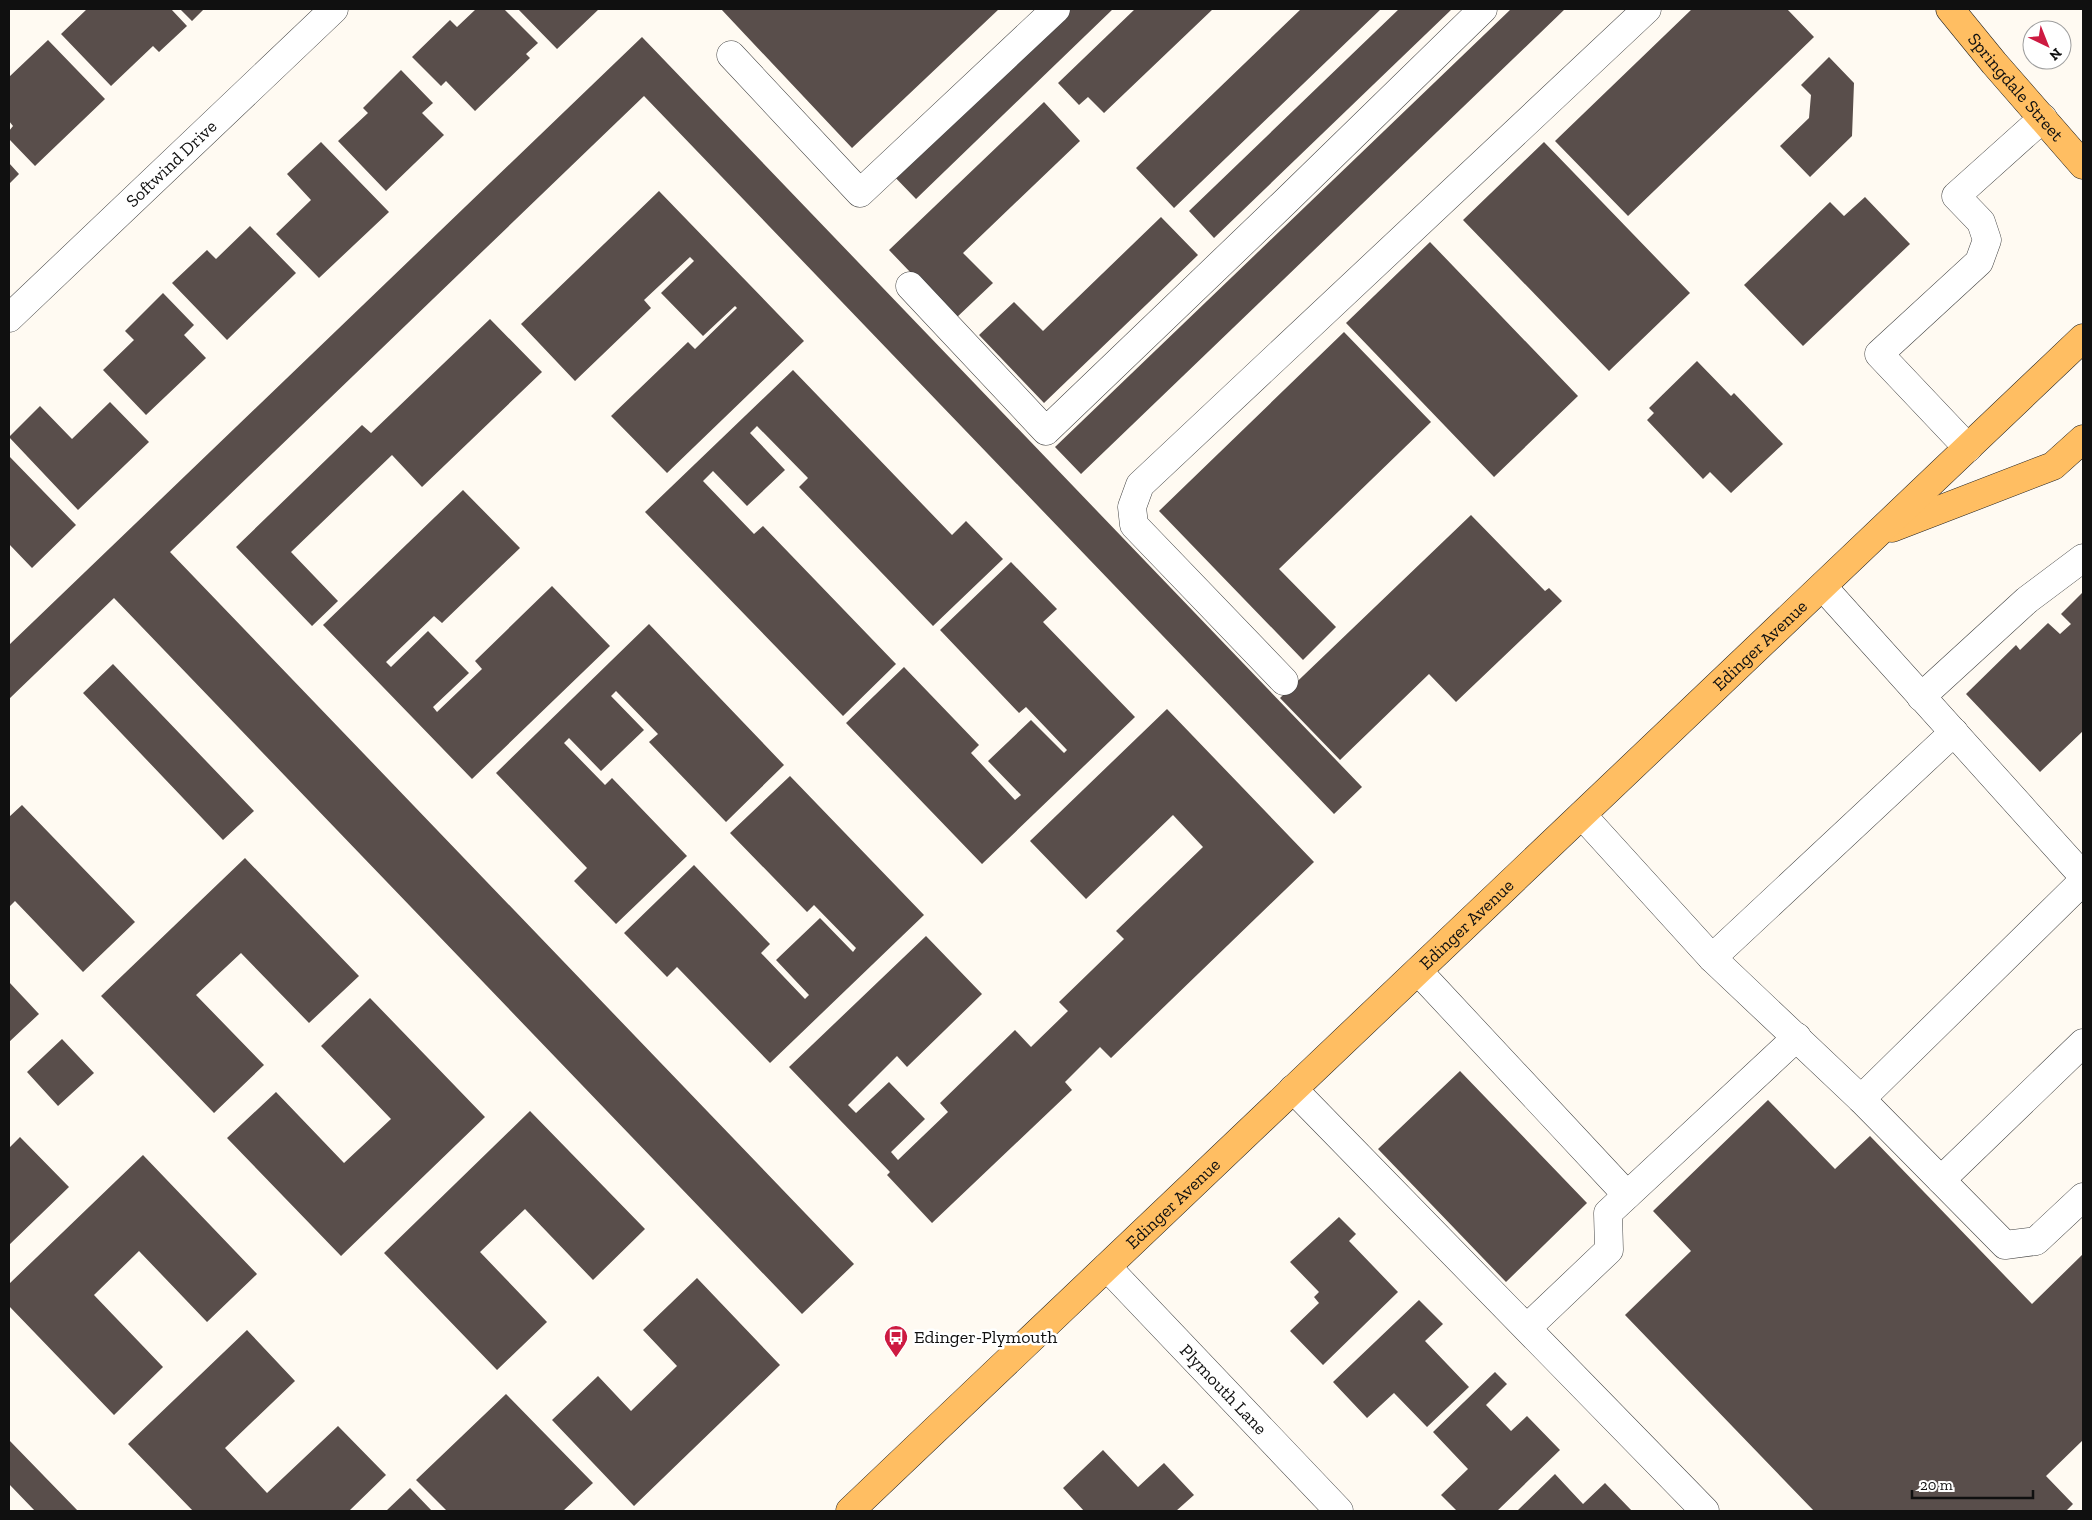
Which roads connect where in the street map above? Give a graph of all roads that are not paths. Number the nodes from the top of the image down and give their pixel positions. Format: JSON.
{"nodes":[{"id":1,"x":334,"y":9,"type":"edge"},
{"id":2,"x":1056,"y":9,"type":"edge"},
{"id":3,"x":1483,"y":9,"type":"edge"},
{"id":4,"x":1647,"y":9,"type":"edge"},
{"id":5,"x":1950,"y":9,"type":"edge"},
{"id":6,"x":731,"y":55,"type":"dead end"},
{"id":7,"x":2043,"y":118,"type":"junction"},
{"id":8,"x":2083,"y":165,"type":"edge"},
{"id":9,"x":910,"y":286,"type":"dead end"},
{"id":10,"x":9,"y":318,"type":"edge"},
{"id":11,"x":2083,"y":338,"type":"edge"},
{"id":12,"x":2083,"y":439,"type":"edge"},
{"id":13,"x":1968,"y":448,"type":"junction"},
{"id":14,"x":1879,"y":533,"type":"junction"},
{"id":15,"x":2083,"y":558,"type":"edge"},
{"id":16,"x":1823,"y":587,"type":"junction"},
{"id":17,"x":1284,"y":681,"type":"dead end"},
{"id":18,"x":1922,"y":697,"type":"junction"},
{"id":19,"x":1954,"y":732,"type":"junction"},
{"id":20,"x":1582,"y":815,"type":"junction"},
{"id":21,"x":2083,"y":876,"type":"edge"},
{"id":22,"x":2083,"y":881,"type":"edge"},
{"id":23,"x":1712,"y":958,"type":"junction"},
{"id":24,"x":1418,"y":972,"type":"junction"},
{"id":25,"x":1797,"y":1037,"type":"junction"},
{"id":26,"x":2083,"y":1043,"type":"edge"},
{"id":27,"x":1293,"y":1089,"type":"junction"},
{"id":28,"x":1861,"y":1099,"type":"junction"},
{"id":29,"x":1941,"y":1180,"type":"junction"},
{"id":30,"x":1627,"y":1195,"type":"junction"},
{"id":31,"x":2083,"y":1197,"type":"edge"},
{"id":32,"x":1107,"y":1267,"type":"junction"},
{"id":33,"x":1527,"y":1328,"type":"junction"},
{"id":34,"x":850,"y":1511,"type":"edge"},
{"id":35,"x":1339,"y":1511,"type":"edge"},
{"id":36,"x":1705,"y":1511,"type":"edge"}],
"edges":[{"from":1,"to":10,"type":"street","name":"Softwind Drive"},
{"from":2,"to":6,"type":"street"},
{"from":3,"to":9,"type":"street"},
{"from":4,"to":17,"type":"street"},
{"from":5,"to":7,"type":"main road","name":"Springdale Street"},
{"from":7,"to":8,"type":"main road","name":"Springdale Street"},
{"from":7,"to":13,"type":"street"},
{"from":11,"to":13,"type":"main road","name":"Edinger Avenue"},
{"from":12,"to":14,"type":"main road"},
{"from":13,"to":14,"type":"main road","name":"Edinger Avenue"},
{"from":14,"to":16,"type":"main road","name":"Edinger Avenue"},
{"from":15,"to":18,"type":"street"},
{"from":16,"to":18,"type":"street"},
{"from":16,"to":20,"type":"main road","name":"Edinger Avenue"},
{"from":18,"to":19,"type":"street"},
{"from":19,"to":21,"type":"street"},
{"from":19,"to":23,"type":"street"},
{"from":20,"to":23,"type":"street"},
{"from":20,"to":24,"type":"main road","name":"Edinger Avenue"},
{"from":22,"to":28,"type":"street"},
{"from":23,"to":25,"type":"street"},
{"from":24,"to":27,"type":"main road","name":"Edinger Avenue"},
{"from":24,"to":30,"type":"street"},
{"from":25,"to":28,"type":"street"},
{"from":25,"to":30,"type":"street"},
{"from":26,"to":29,"type":"street"},
{"from":27,"to":32,"type":"main road","name":"Edinger Avenue"},
{"from":27,"to":33,"type":"street"},
{"from":28,"to":29,"type":"street"},
{"from":29,"to":31,"type":"street"},
{"from":30,"to":33,"type":"street"},
{"from":32,"to":34,"type":"main road","name":"Edinger Avenue"},
{"from":32,"to":35,"type":"street","name":"Plymouth Lane"},
{"from":33,"to":36,"type":"street"}]}
